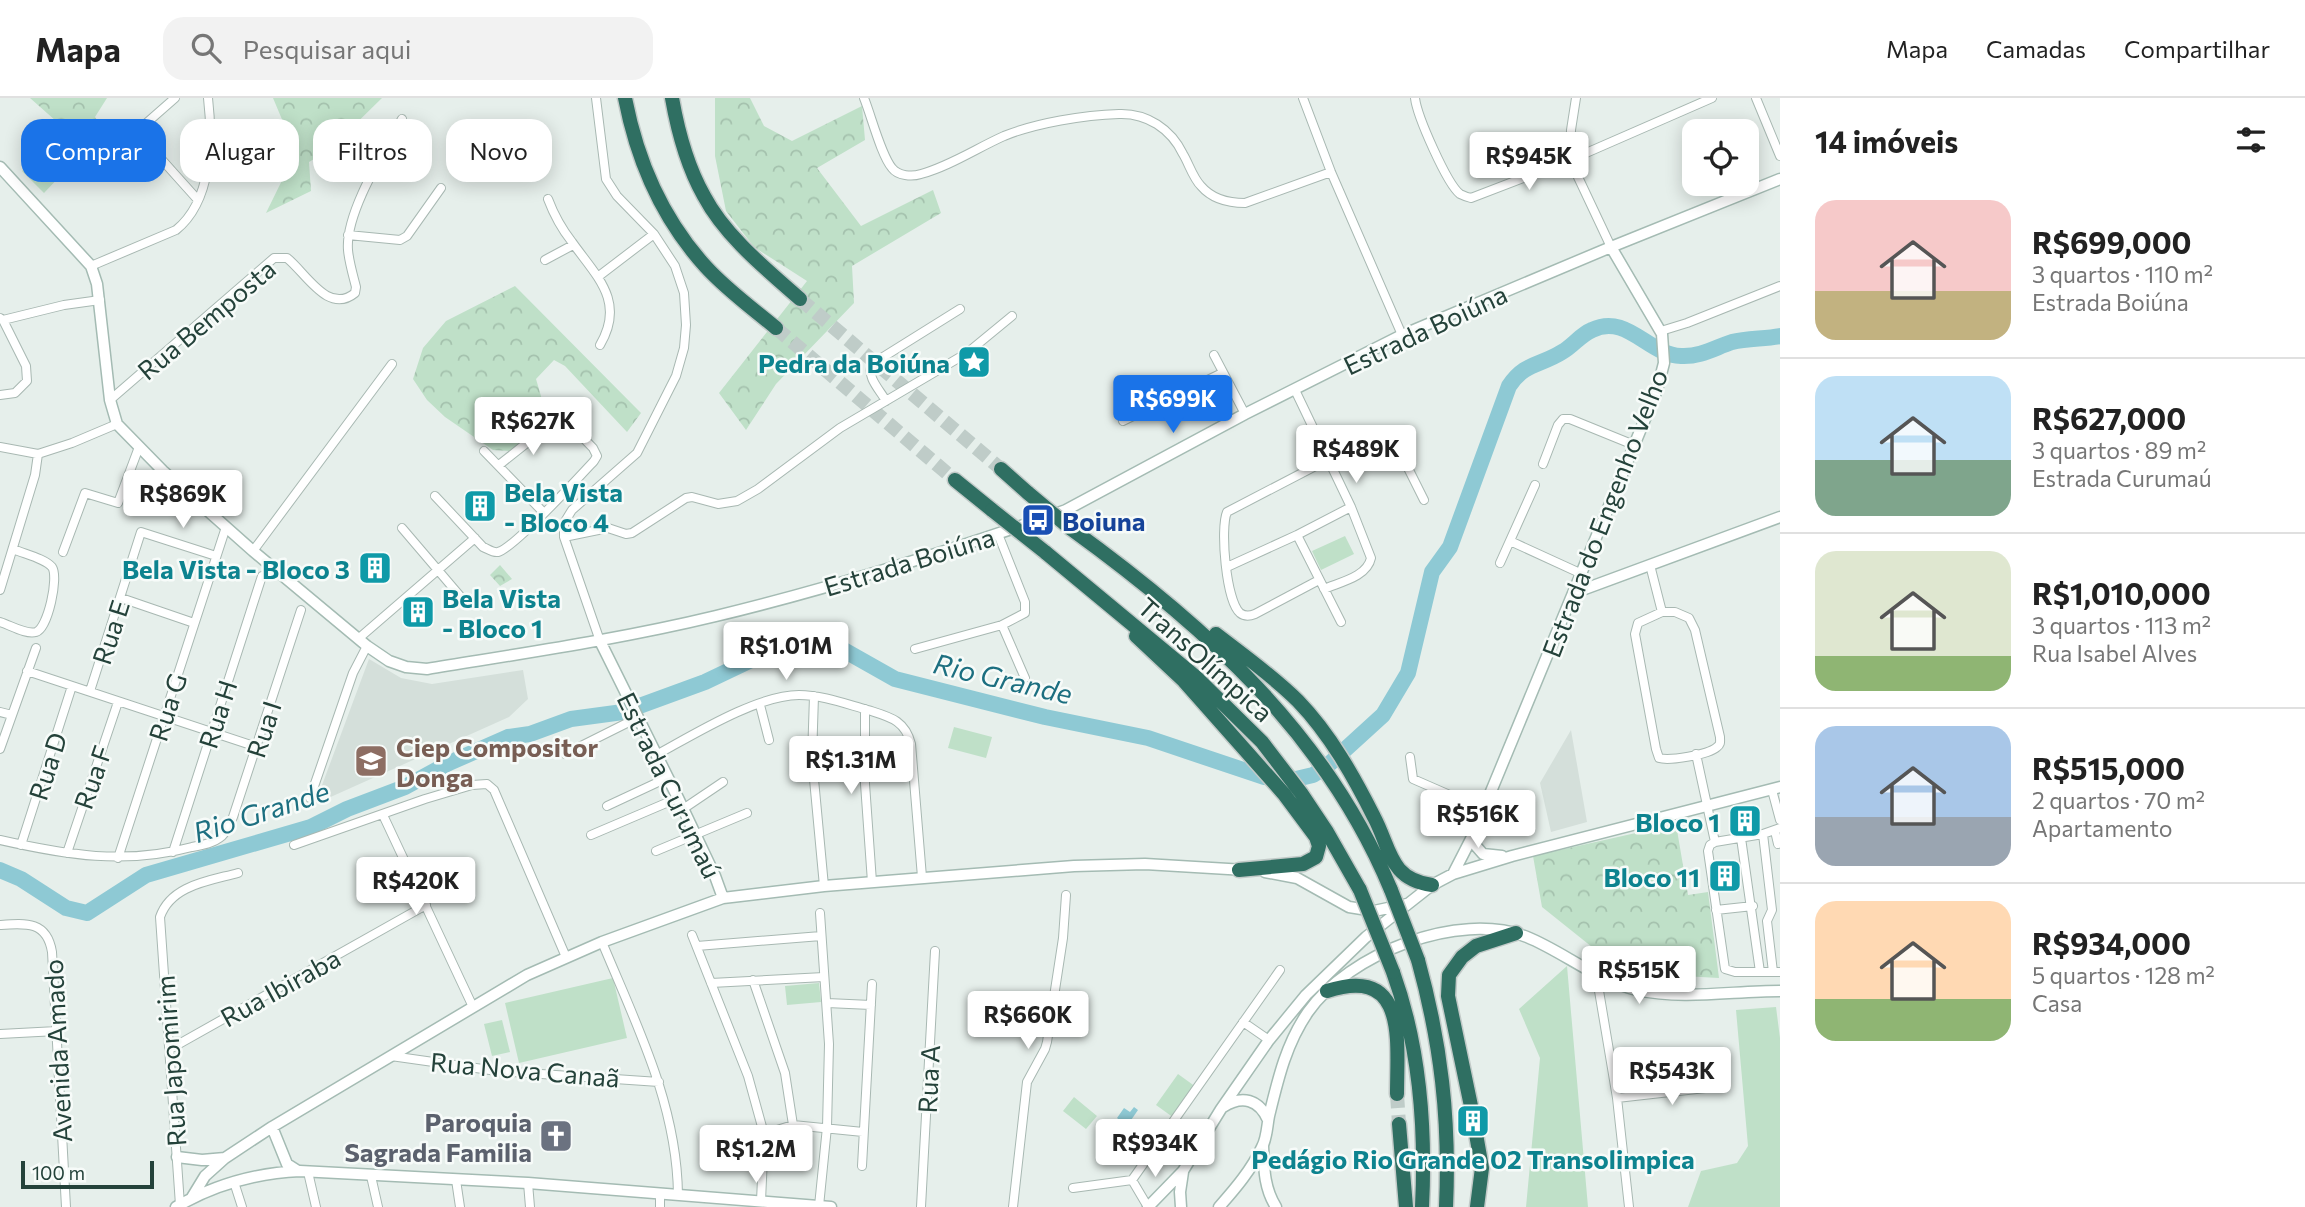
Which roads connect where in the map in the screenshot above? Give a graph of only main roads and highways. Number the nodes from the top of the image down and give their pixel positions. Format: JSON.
{"nodes":[{"id":1,"x":625,"y":98,"type":"edge"},
{"id":2,"x":672,"y":98,"type":"edge"},
{"id":3,"x":800,"y":299,"type":"tunnel mouth"},
{"id":4,"x":776,"y":328,"type":"tunnel mouth"},
{"id":5,"x":1001,"y":469,"type":"tunnel mouth"},
{"id":6,"x":955,"y":480,"type":"tunnel mouth"},
{"id":7,"x":1101,"y":550,"type":"junction"},
{"id":8,"x":1129,"y":622,"type":"junction"},
{"id":9,"x":1239,"y":870,"type":"road end"},
{"id":10,"x":1432,"y":885,"type":"road end"},
{"id":11,"x":1516,"y":933,"type":"road end"},
{"id":12,"x":1327,"y":991,"type":"road end"},
{"id":13,"x":1397,"y":1094,"type":"tunnel mouth"},
{"id":14,"x":1471,"y":1106,"type":"tunnel mouth"},
{"id":15,"x":1399,"y":1124,"type":"tunnel mouth"},
{"id":16,"x":1476,"y":1134,"type":"tunnel mouth"},
{"id":17,"x":1406,"y":1207,"type":"edge"},
{"id":18,"x":1422,"y":1207,"type":"edge"},
{"id":19,"x":1446,"y":1207,"type":"edge"},
{"id":20,"x":1478,"y":1207,"type":"edge"}],
"edges":[{"from":1,"to":4,"type":"highway"},
{"from":2,"to":3,"type":"highway"},
{"from":5,"to":7,"type":"highway","name":"TransOlímpica","bridge":true},
{"from":6,"to":8,"type":"highway","name":"TransOlímpica","bridge":true},
{"from":7,"to":10,"type":"highway"},
{"from":7,"to":19,"type":"highway","name":"TransOlímpica","bridge":true},
{"from":8,"to":9,"type":"highway"},
{"from":8,"to":18,"type":"highway","name":"TransOlímpica","bridge":true},
{"from":11,"to":14,"type":"highway"},
{"from":12,"to":13,"type":"highway"},
{"from":15,"to":17,"type":"highway"},
{"from":16,"to":20,"type":"highway"}]}
